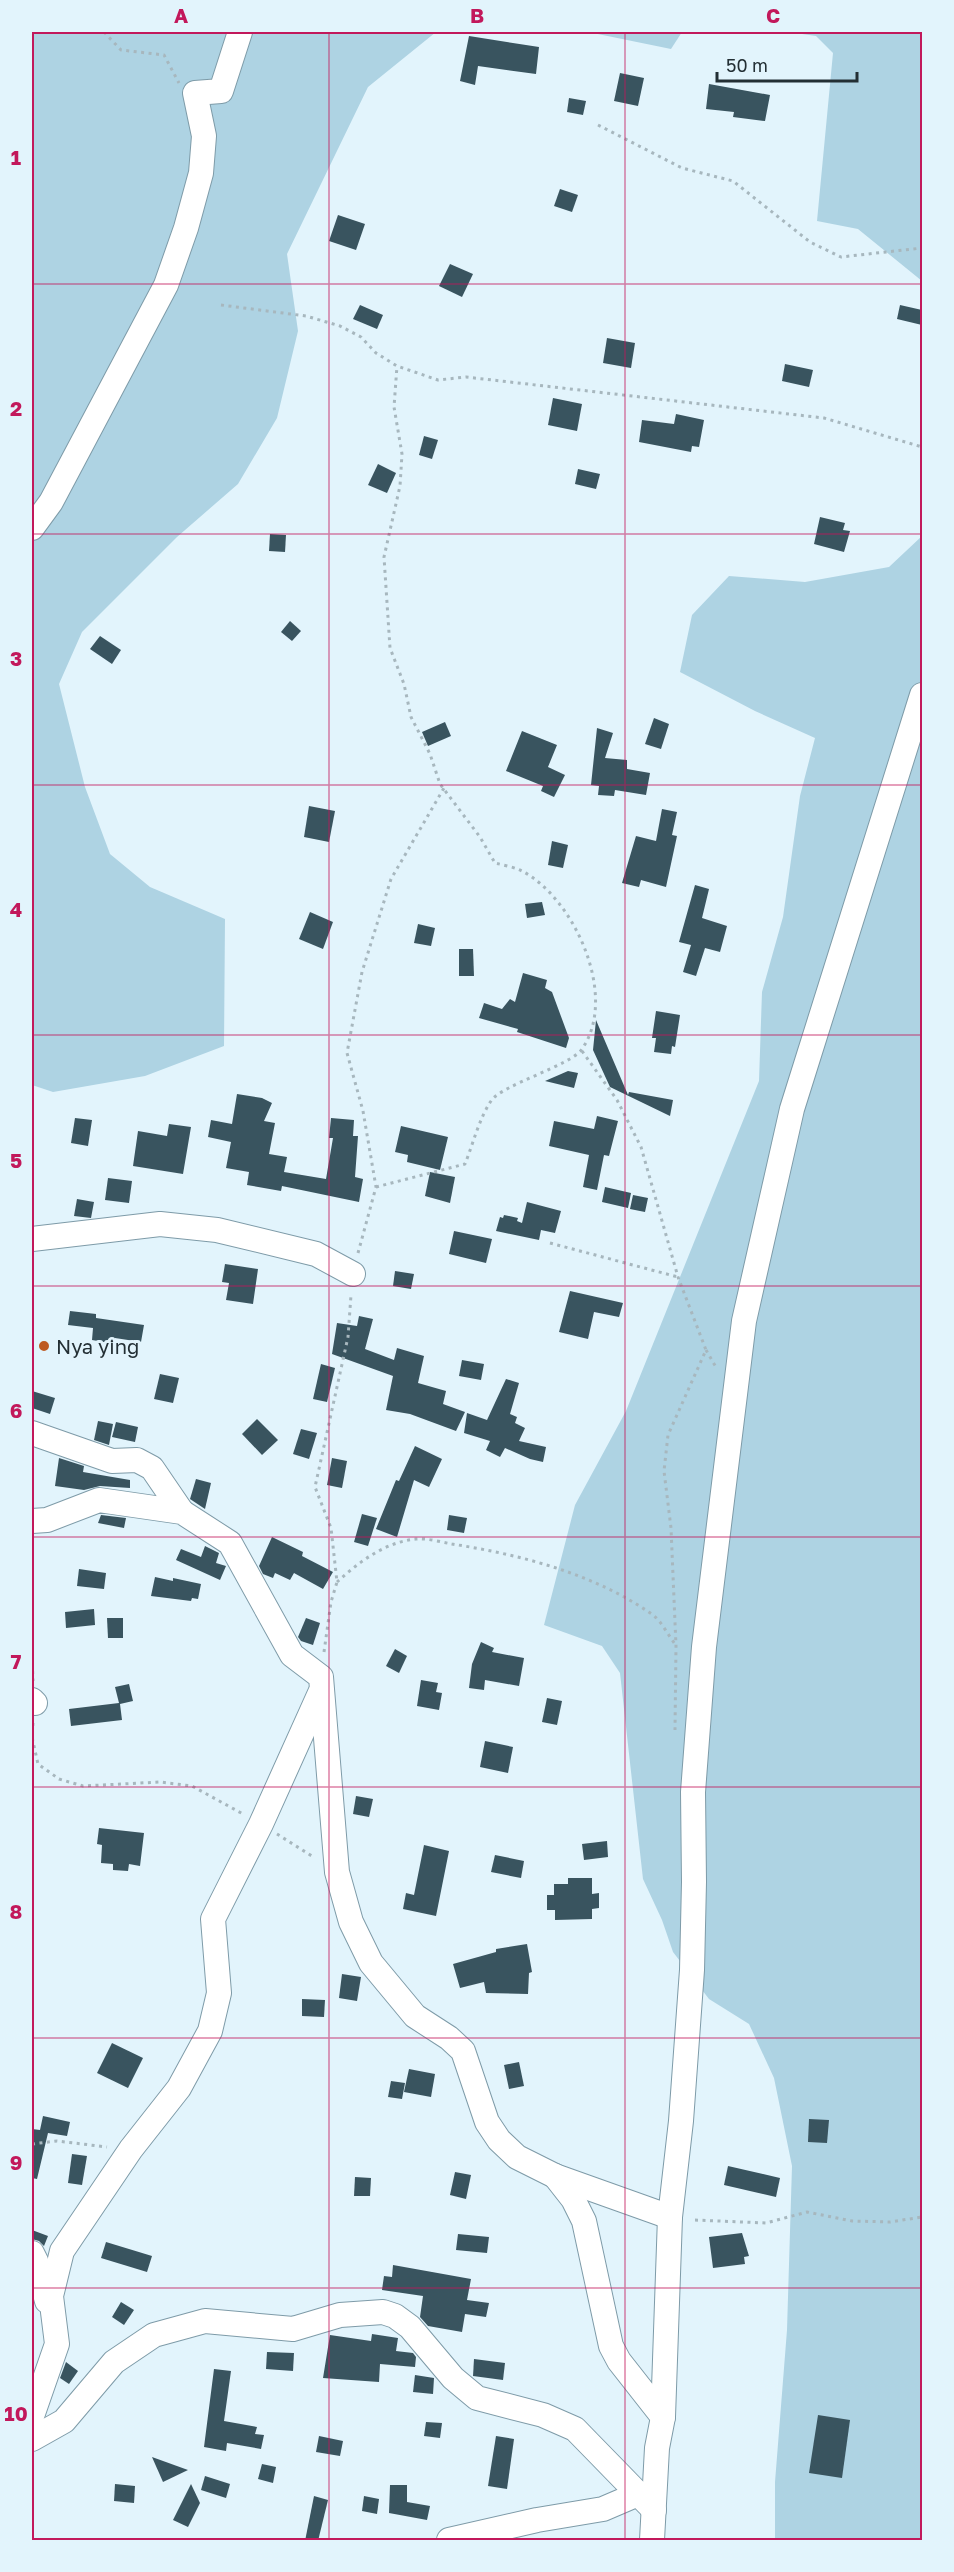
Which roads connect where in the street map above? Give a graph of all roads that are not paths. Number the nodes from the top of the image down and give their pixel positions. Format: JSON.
{"nodes":[{"id":1,"x":240,"y":32,"type":"edge"},
{"id":2,"x":32,"y":528,"type":"edge"},
{"id":3,"x":922,"y":695,"type":"edge"},
{"id":4,"x":32,"y":1239,"type":"edge"},
{"id":5,"x":353,"y":1274,"type":"road end"},
{"id":6,"x":32,"y":1433,"type":"edge"},
{"id":7,"x":182,"y":1512,"type":"junction"},
{"id":8,"x":32,"y":1521,"type":"edge"},
{"id":9,"x":321,"y":1684,"type":"junction"},
{"id":10,"x":555,"y":2176,"type":"junction"},
{"id":11,"x":670,"y":2217,"type":"junction"},
{"id":12,"x":32,"y":2253,"type":"edge"},
{"id":13,"x":51,"y":2311,"type":"junction"},
{"id":14,"x":32,"y":2416,"type":"edge"},
{"id":15,"x":663,"y":2417,"type":"junction"},
{"id":16,"x":32,"y":2439,"type":"edge"},
{"id":17,"x":646,"y":2502,"type":"junction"},
{"id":18,"x":449,"y":2541,"type":"edge"},
{"id":19,"x":652,"y":2541,"type":"edge"}],
"edges":[{"from":1,"to":2,"type":"street"},
{"from":3,"to":11,"type":"street"},
{"from":4,"to":5,"type":"street"},
{"from":6,"to":7,"type":"street"},
{"from":7,"to":8,"type":"street"},
{"from":7,"to":9,"type":"street"},
{"from":9,"to":10,"type":"street"},
{"from":9,"to":13,"type":"street"},
{"from":10,"to":11,"type":"street"},
{"from":10,"to":15,"type":"street"},
{"from":11,"to":15,"type":"street"},
{"from":12,"to":13,"type":"street"},
{"from":13,"to":14,"type":"street"},
{"from":15,"to":17,"type":"street"},
{"from":16,"to":17,"type":"street"},
{"from":17,"to":18,"type":"street"},
{"from":17,"to":19,"type":"street"}]}
